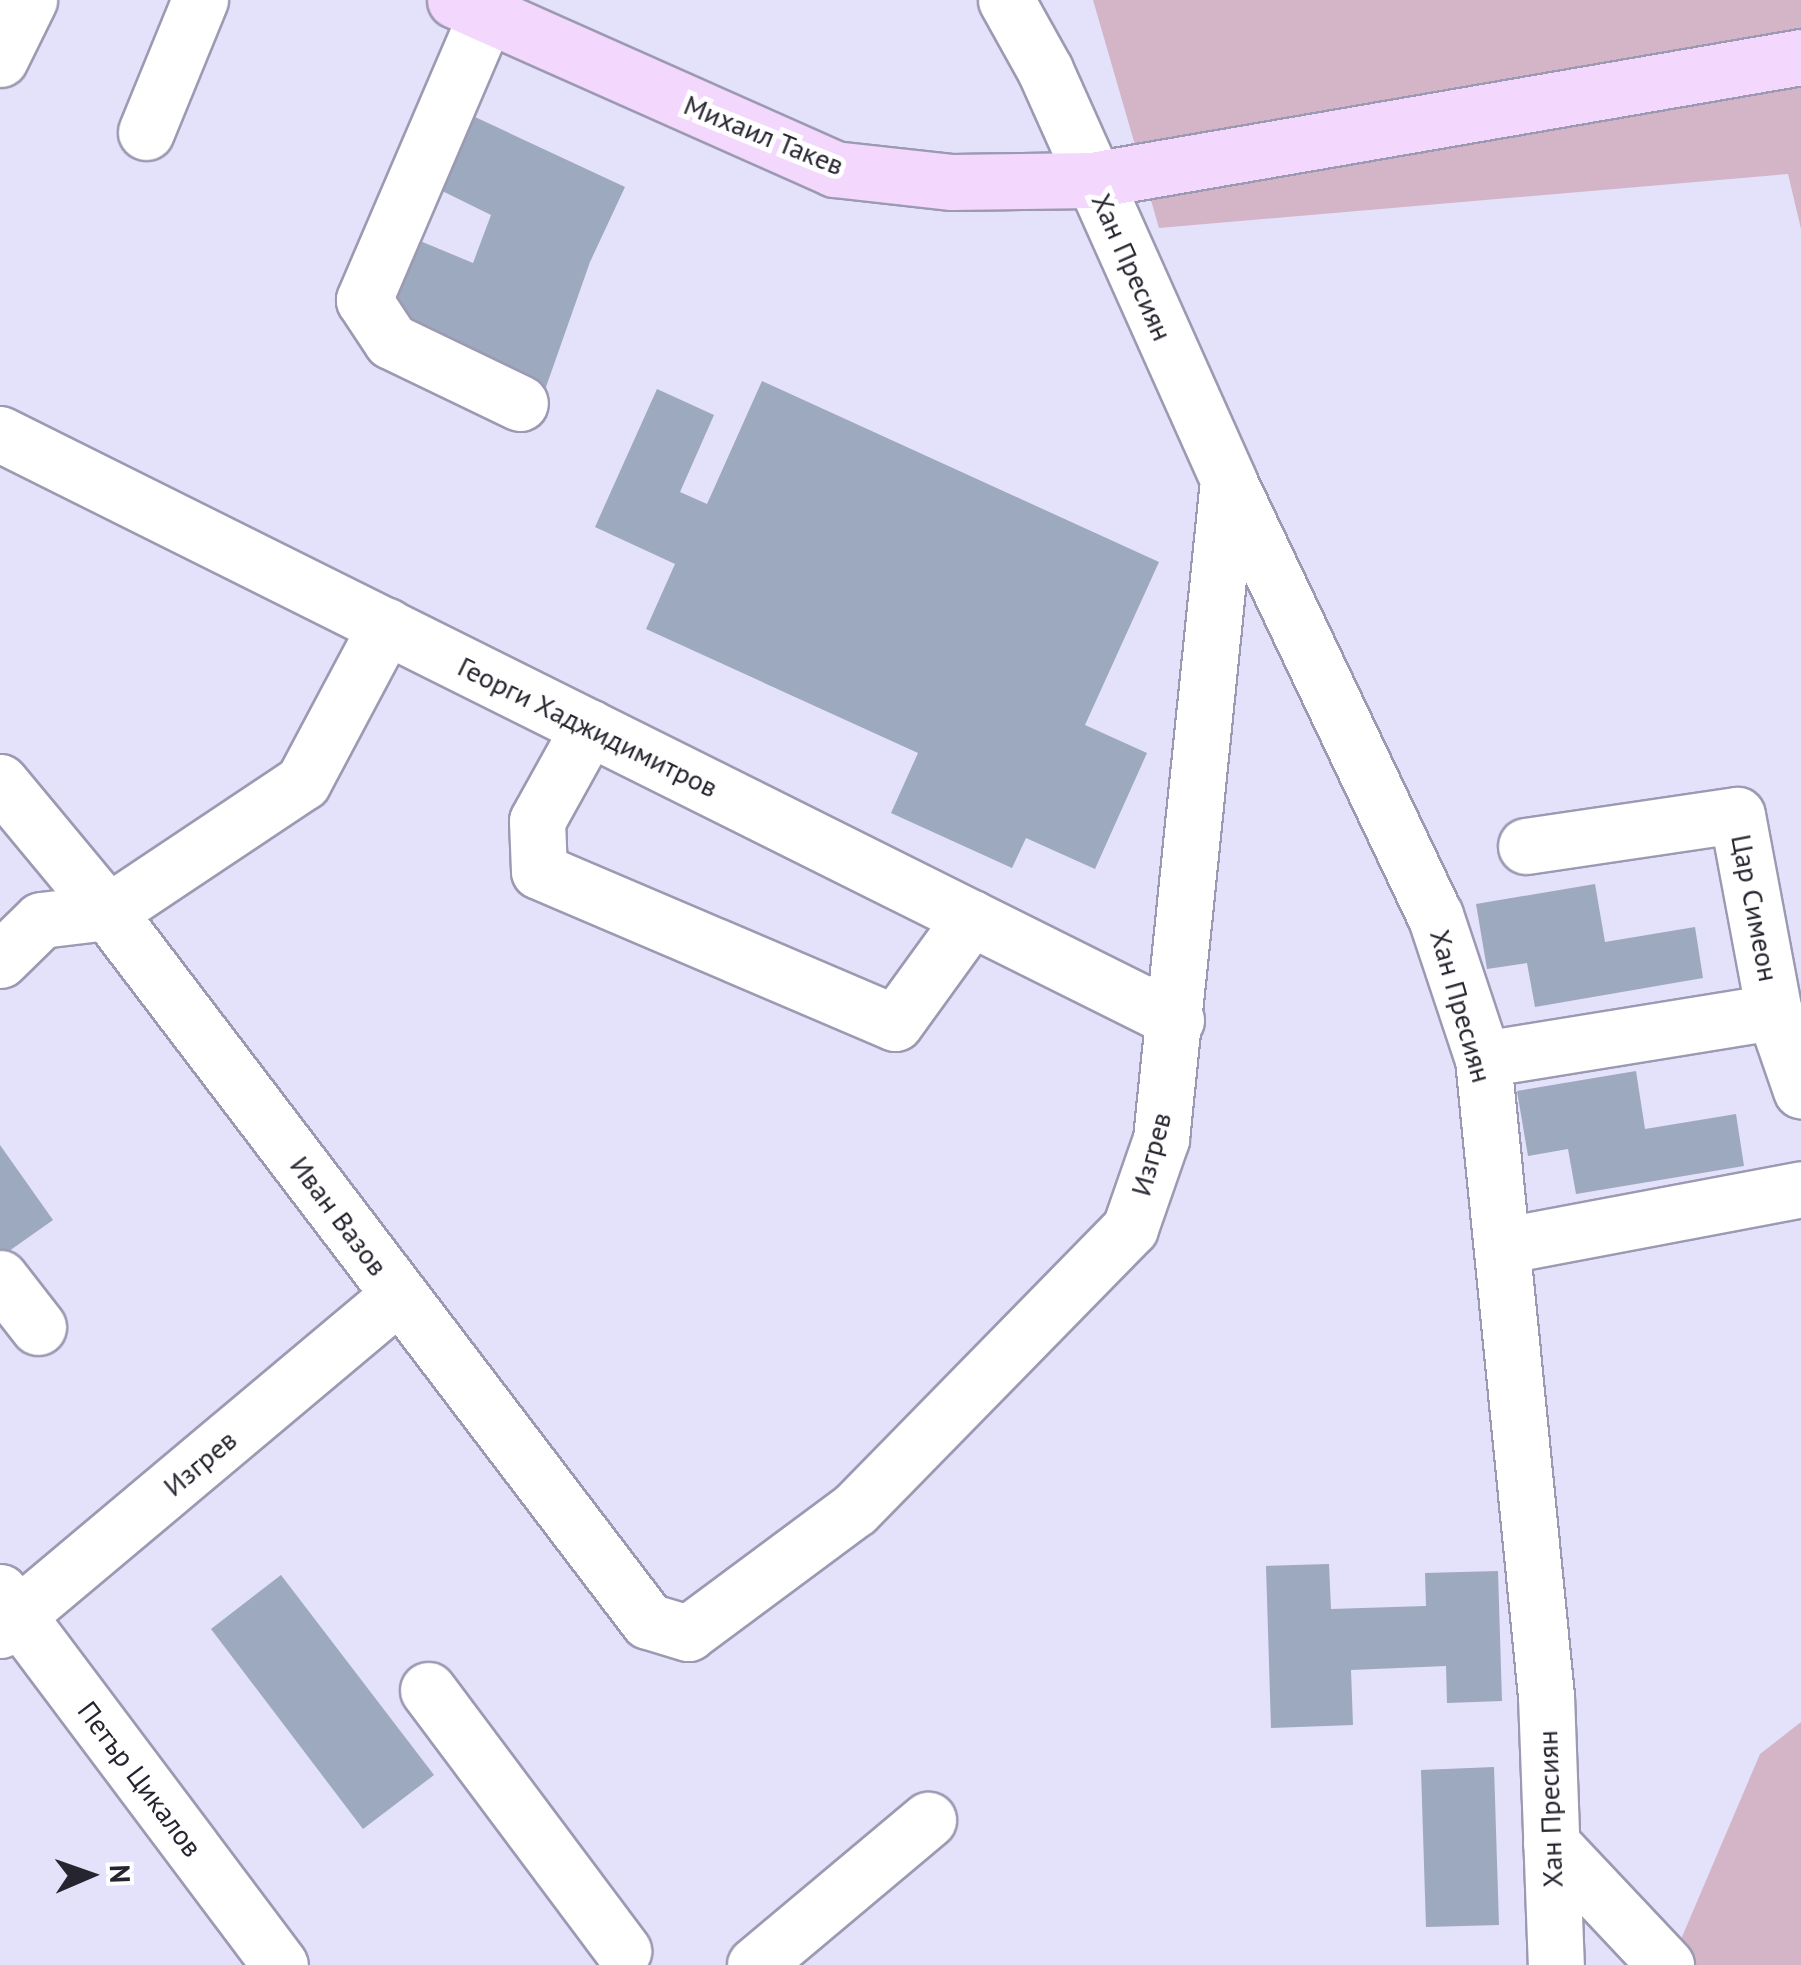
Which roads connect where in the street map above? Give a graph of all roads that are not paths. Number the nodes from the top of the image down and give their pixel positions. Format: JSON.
{"nodes":[{"id":1,"x":30,"y":0,"type":"edge"},
{"id":2,"x":200,"y":0,"type":"edge"},
{"id":3,"x":1006,"y":0,"type":"edge"},
{"id":4,"x":471,"y":8,"type":"edge"},
{"id":5,"x":1801,"y":57,"type":"edge"},
{"id":6,"x":0,"y":59,"type":"edge"},
{"id":7,"x":146,"y":132,"type":"dead end"},
{"id":8,"x":1092,"y":180,"type":"junction"},
{"id":9,"x":520,"y":403,"type":"dead end"},
{"id":10,"x":0,"y":434,"type":"edge"},
{"id":11,"x":1228,"y":480,"type":"junction"},
{"id":12,"x":386,"y":626,"type":"junction"},
{"id":13,"x":588,"y":727,"type":"junction"},
{"id":14,"x":0,"y":782,"type":"edge"},
{"id":15,"x":1526,"y":846,"type":"dead end"},
{"id":16,"x":108,"y":912,"type":"junction"},
{"id":17,"x":971,"y":918,"type":"junction"},
{"id":18,"x":0,"y":960,"type":"edge"},
{"id":19,"x":1774,"y":1012,"type":"junction"},
{"id":20,"x":1176,"y":1020,"type":"junction"},
{"id":21,"x":1483,"y":1059,"type":"junction"},
{"id":22,"x":1801,"y":1090,"type":"edge"},
{"id":23,"x":1801,"y":1190,"type":"edge"},
{"id":24,"x":1506,"y":1245,"type":"junction"},
{"id":25,"x":0,"y":1278,"type":"edge"},
{"id":26,"x":399,"y":1295,"type":"junction"},
{"id":27,"x":38,"y":1327,"type":"dead end"},
{"id":28,"x":6,"y":1613,"type":"edge"},
{"id":29,"x":688,"y":1633,"type":"joint"},
{"id":30,"x":428,"y":1690,"type":"dead end"},
{"id":31,"x":928,"y":1820,"type":"dead end"},
{"id":32,"x":1551,"y":1843,"type":"junction"},
{"id":33,"x":626,"y":1960,"type":"edge"},
{"id":34,"x":280,"y":1965,"type":"edge"},
{"id":35,"x":755,"y":1965,"type":"edge"},
{"id":36,"x":1556,"y":1965,"type":"edge"},
{"id":37,"x":1666,"y":1965,"type":"edge"}],
"edges":[{"from":1,"to":6,"type":"street"},
{"from":2,"to":7,"type":"street"},
{"from":3,"to":8,"type":"street","name":"Хан Пресиян"},
{"from":4,"to":8,"type":"main road","name":"Михаил Такев"},
{"from":4,"to":9,"type":"street"},
{"from":5,"to":8,"type":"main road","name":"Михаил Такев"},
{"from":8,"to":11,"type":"street","name":"Хан Пресиян"},
{"from":10,"to":12,"type":"street","name":"Георги Хаджидимитров"},
{"from":11,"to":20,"type":"street","name":"Изгрев"},
{"from":11,"to":21,"type":"street","name":"Хан Пресиян"},
{"from":12,"to":13,"type":"street","name":"Георги Хаджидимитров"},
{"from":12,"to":16,"type":"street"},
{"from":13,"to":17,"type":"street","name":"Георги Хаджидимитров"},
{"from":13,"to":17,"type":"street"},
{"from":14,"to":16,"type":"street","name":"Иван Вазов"},
{"from":15,"to":19,"type":"street","name":"Цар Симеон"},
{"from":16,"to":18,"type":"street"},
{"from":16,"to":26,"type":"street","name":"Иван Вазов"},
{"from":17,"to":20,"type":"street","name":"Георги Хаджидимитров"},
{"from":19,"to":21,"type":"street"},
{"from":19,"to":22,"type":"street","name":"Цар Симеон"},
{"from":20,"to":29,"type":"street","name":"Изгрев"},
{"from":21,"to":24,"type":"street","name":"Хан Пресиян"},
{"from":23,"to":24,"type":"street"},
{"from":24,"to":32,"type":"street","name":"Хан Пресиян"},
{"from":25,"to":27,"type":"street"},
{"from":26,"to":28,"type":"street","name":"Изгрев"},
{"from":26,"to":29,"type":"street","name":"Иван Вазов"},
{"from":28,"to":34,"type":"street","name":"Петър Цикалов"},
{"from":30,"to":33,"type":"street"},
{"from":31,"to":35,"type":"street"},
{"from":32,"to":36,"type":"street","name":"Хан Пресиян"},
{"from":32,"to":37,"type":"street"}]}
